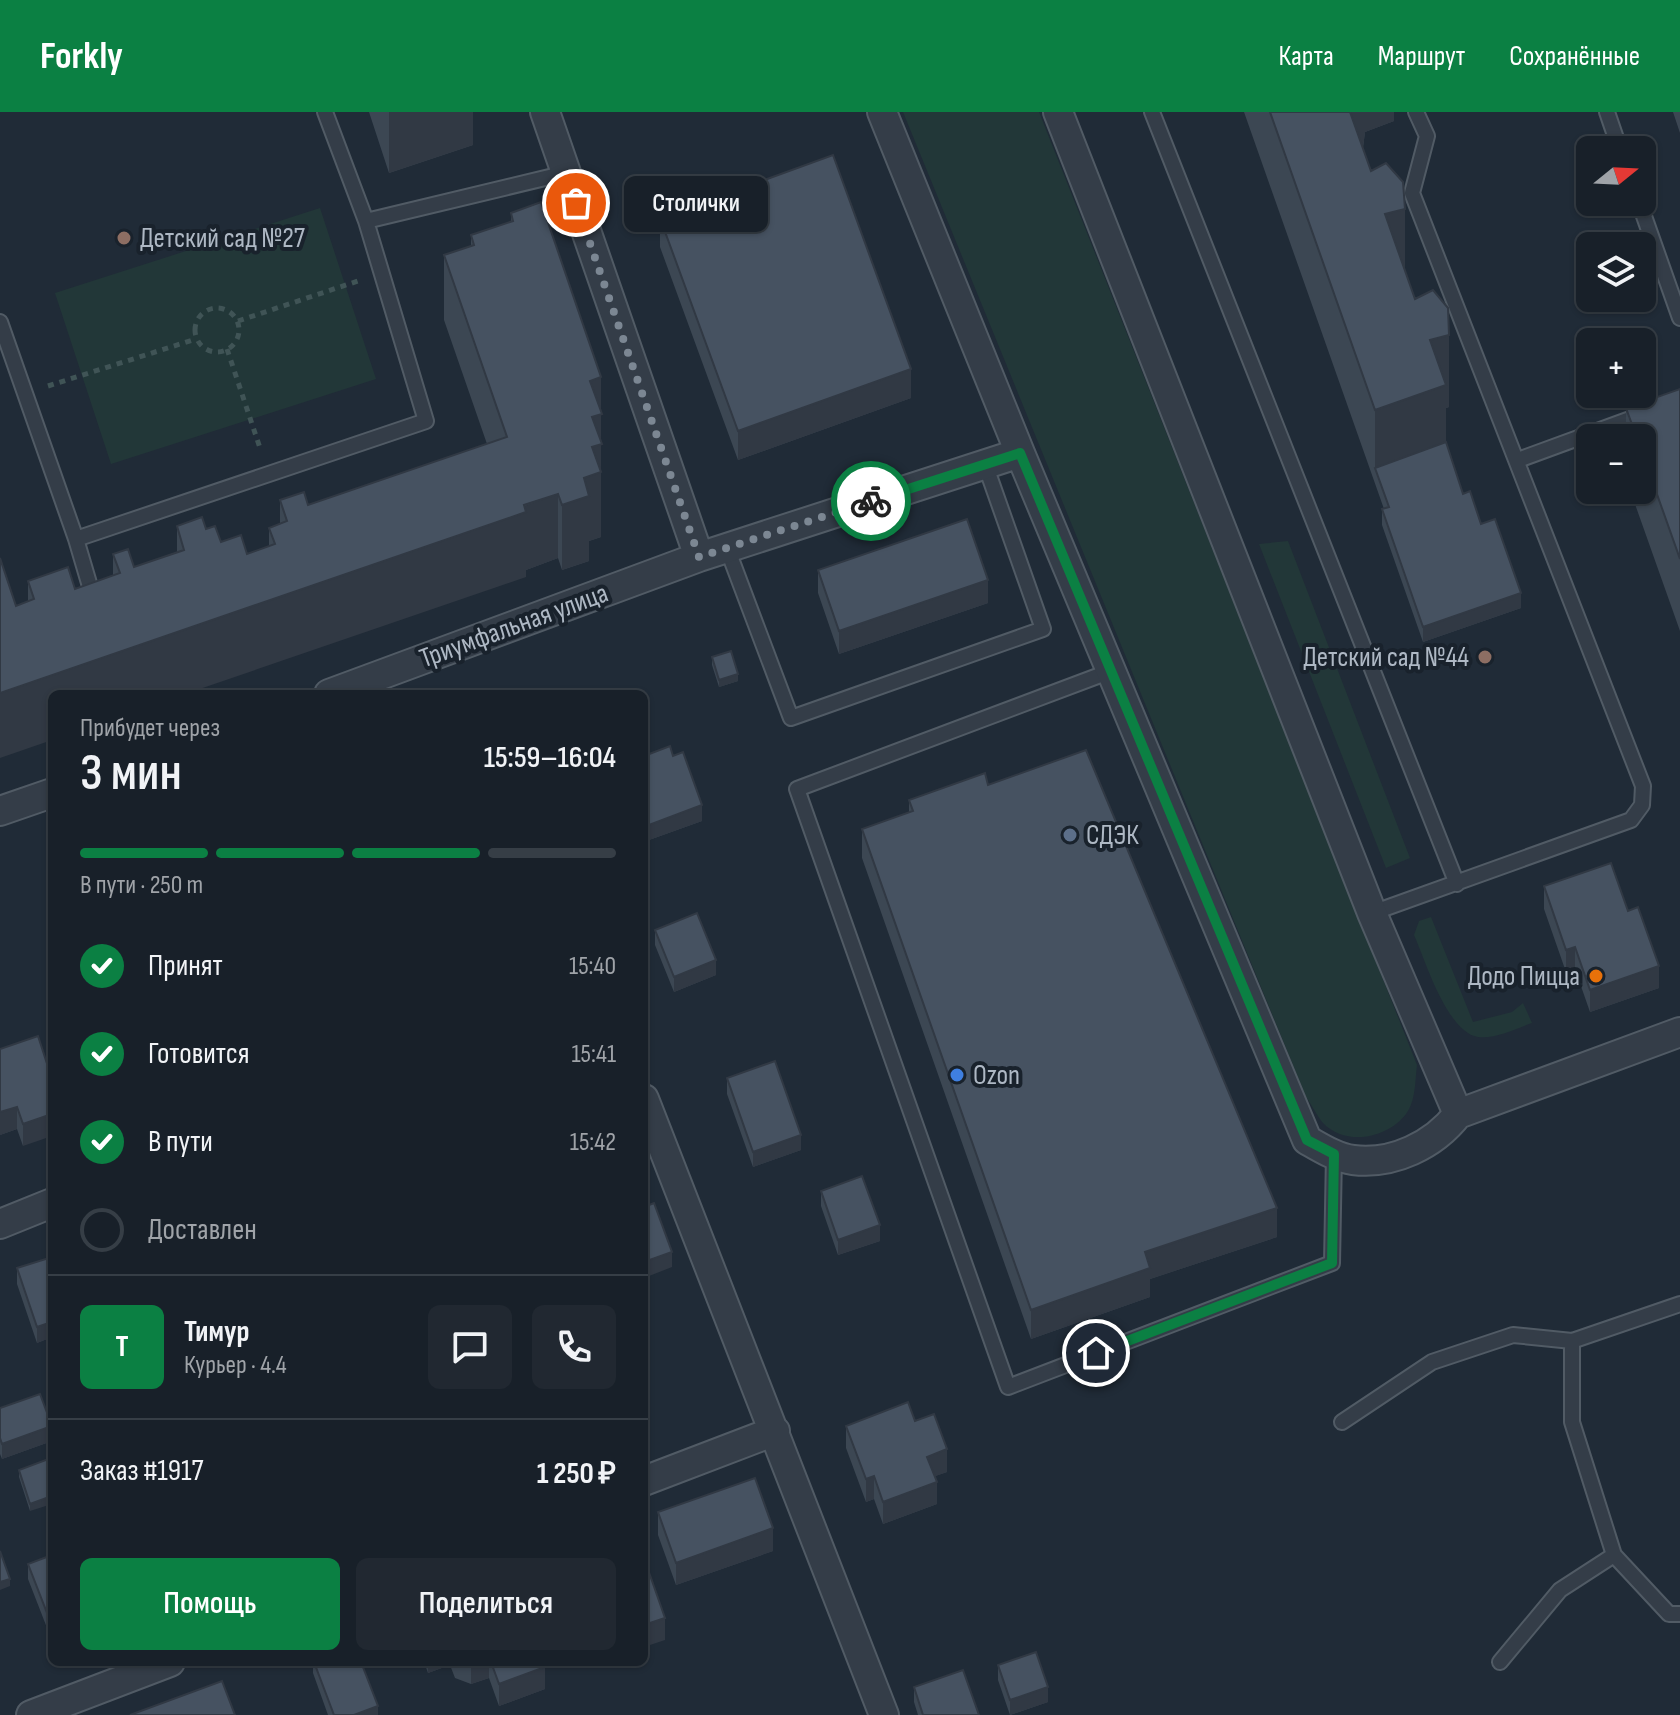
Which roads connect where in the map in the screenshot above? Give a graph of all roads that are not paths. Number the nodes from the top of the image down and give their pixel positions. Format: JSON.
{"nodes":[{"id":1,"x":325,"y":112,"type":"edge"},
{"id":2,"x":545,"y":112,"type":"edge"},
{"id":3,"x":882,"y":112,"type":"edge"},
{"id":4,"x":1058,"y":112,"type":"edge"},
{"id":5,"x":1152,"y":112,"type":"edge"},
{"id":6,"x":1416,"y":112,"type":"edge"},
{"id":7,"x":1607,"y":112,"type":"edge"},
{"id":8,"x":1615,"y":136,"type":"edge"},
{"id":9,"x":566,"y":173,"type":"junction"},
{"id":10,"x":1644,"y":216,"type":"edge"},
{"id":11,"x":366,"y":221,"type":"junction"},
{"id":12,"x":1680,"y":318,"type":"edge"},
{"id":13,"x":0,"y":322,"type":"edge"},
{"id":14,"x":1651,"y":412,"type":"edge"},
{"id":15,"x":1020,"y":453,"type":"junction"},
{"id":16,"x":1518,"y":460,"type":"junction"},
{"id":17,"x":985,"y":464,"type":"junction"},
{"id":18,"x":76,"y":539,"type":"junction"},
{"id":19,"x":727,"y":548,"type":"junction"},
{"id":20,"x":699,"y":557,"type":"junction"},
{"id":21,"x":98,"y":613,"type":"edge"},
{"id":22,"x":1111,"y":671,"type":"junction"},
{"id":23,"x":340,"y":690,"type":"edge"},
{"id":24,"x":48,"y":794,"type":"edge"},
{"id":25,"x":0,"y":811,"type":"edge"},
{"id":26,"x":1457,"y":884,"type":"junction"},
{"id":27,"x":1372,"y":913,"type":"junction"},
{"id":28,"x":1680,"y":1032,"type":"edge"},
{"id":29,"x":648,"y":1109,"type":"edge"},
{"id":30,"x":1458,"y":1114,"type":"junction"},
{"id":31,"x":1334,"y":1154,"type":"junction"},
{"id":32,"x":48,"y":1205,"type":"edge"},
{"id":33,"x":0,"y":1224,"type":"edge"},
{"id":34,"x":1680,"y":1304,"type":"edge"},
{"id":35,"x":1572,"y":1341,"type":"junction"},
{"id":36,"x":1342,"y":1422,"type":"dead end"},
{"id":37,"x":775,"y":1431,"type":"junction"},
{"id":38,"x":648,"y":1479,"type":"edge"},
{"id":39,"x":1614,"y":1555,"type":"junction"},
{"id":40,"x":1680,"y":1614,"type":"edge"},
{"id":41,"x":1500,"y":1662,"type":"dead end"},
{"id":42,"x":160,"y":1666,"type":"edge"},
{"id":43,"x":31,"y":1715,"type":"edge"},
{"id":44,"x":884,"y":1715,"type":"edge"}],
"edges":[{"from":1,"to":11,"type":"lane"},
{"from":2,"to":9,"type":"street"},
{"from":3,"to":15,"type":"street"},
{"from":4,"to":27,"type":"street"},
{"from":5,"to":26,"type":"lane"},
{"from":6,"to":16,"type":"lane"},
{"from":7,"to":8,"type":"lane"},
{"from":9,"to":11,"type":"lane"},
{"from":9,"to":20,"type":"street"},
{"from":10,"to":12,"type":"lane"},
{"from":11,"to":18,"type":"lane"},
{"from":13,"to":18,"type":"lane"},
{"from":14,"to":16,"type":"lane"},
{"from":15,"to":17,"type":"street","name":"Триумфальная улица"},
{"from":15,"to":22,"type":"street"},
{"from":16,"to":26,"type":"lane"},
{"from":17,"to":19,"type":"street","name":"Триумфальная улица"},
{"from":17,"to":19,"type":"lane"},
{"from":18,"to":21,"type":"lane"},
{"from":19,"to":20,"type":"street","name":"Триумфальная улица"},
{"from":20,"to":23,"type":"street","name":"Триумфальная улица"},
{"from":22,"to":31,"type":"street"},
{"from":22,"to":31,"type":"lane"},
{"from":24,"to":25,"type":"street"},
{"from":26,"to":27,"type":"lane"},
{"from":27,"to":30,"type":"street"},
{"from":28,"to":30,"type":"street"},
{"from":29,"to":37,"type":"street"},
{"from":30,"to":31,"type":"street"},
{"from":32,"to":33,"type":"street"},
{"from":34,"to":35,"type":"lane"},
{"from":35,"to":36,"type":"lane"},
{"from":35,"to":39,"type":"lane"},
{"from":37,"to":38,"type":"street"},
{"from":37,"to":44,"type":"street"},
{"from":39,"to":40,"type":"lane"},
{"from":39,"to":41,"type":"lane"},
{"from":42,"to":43,"type":"street"}]}
